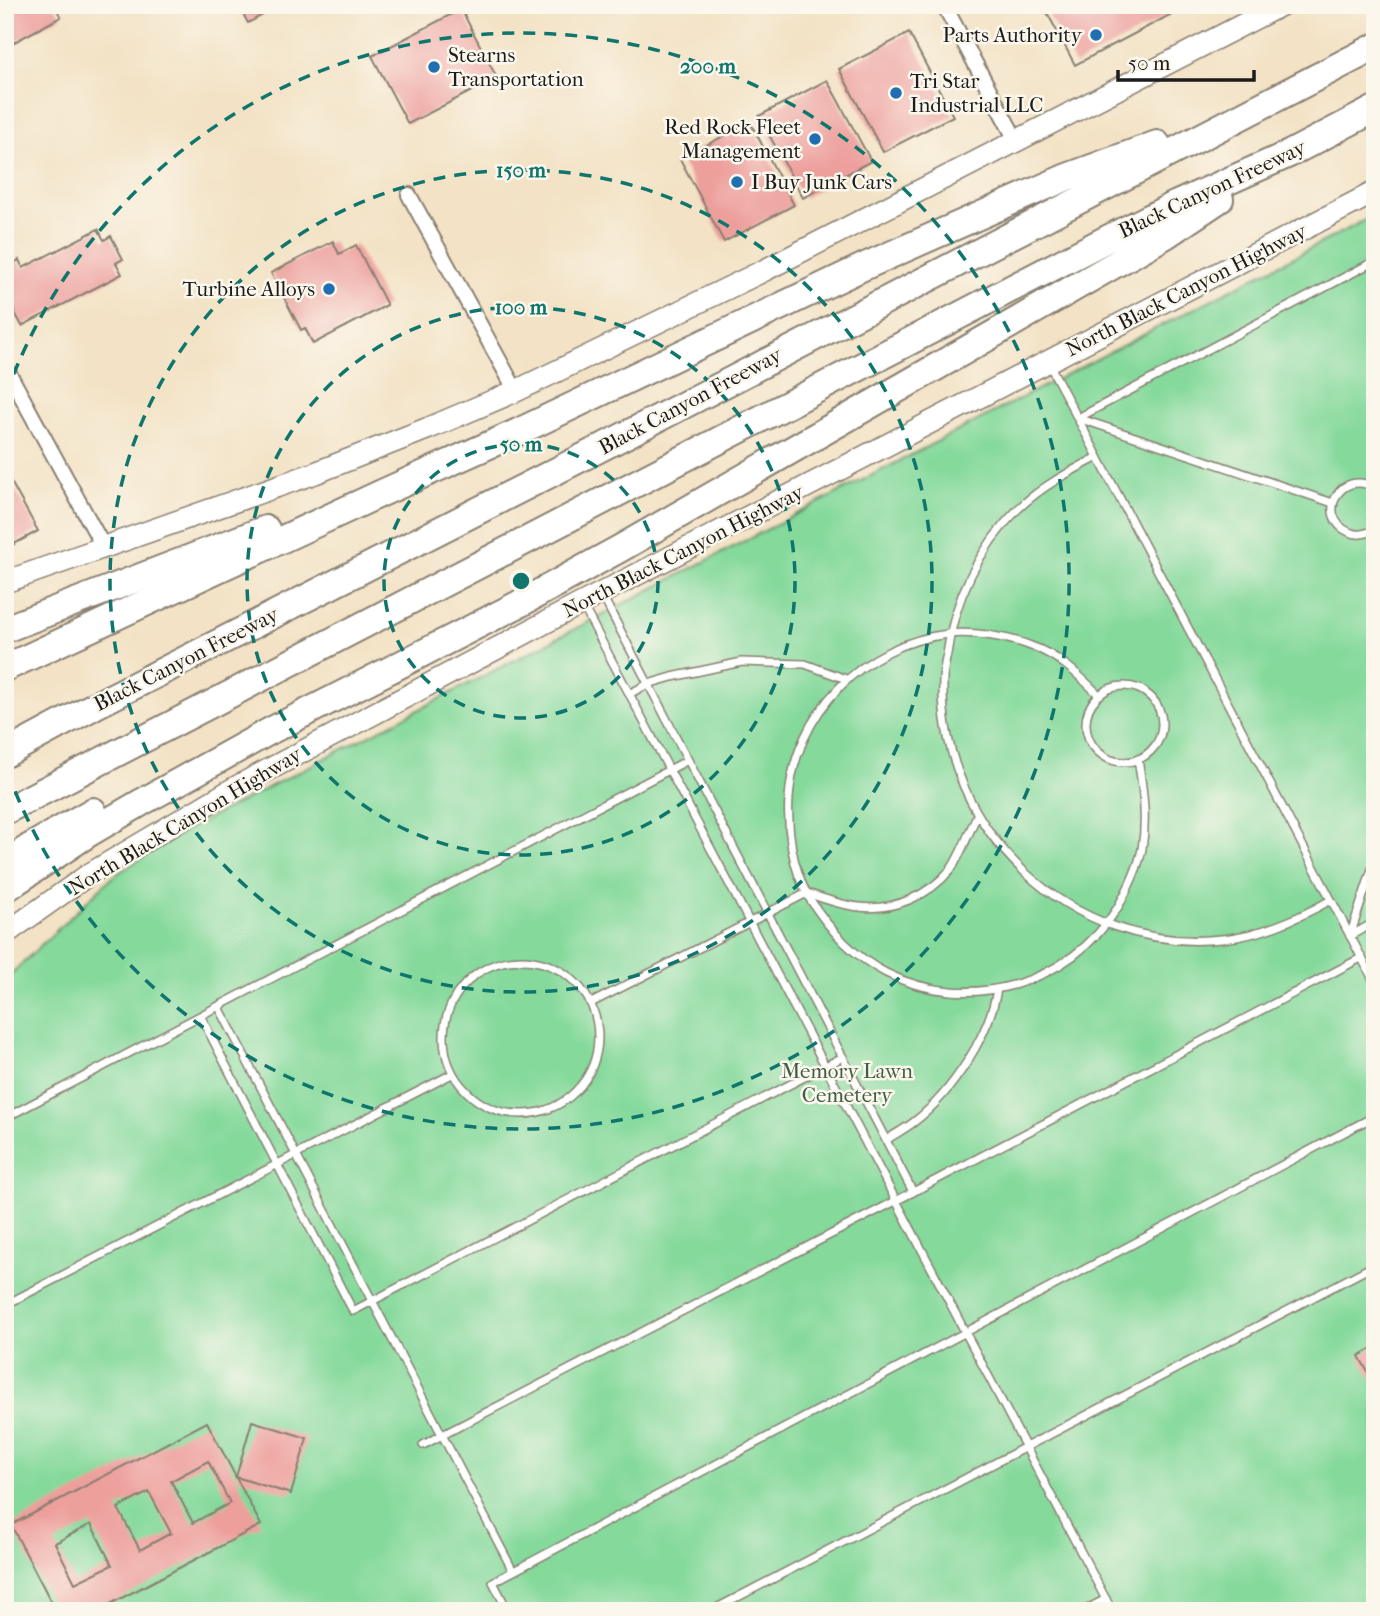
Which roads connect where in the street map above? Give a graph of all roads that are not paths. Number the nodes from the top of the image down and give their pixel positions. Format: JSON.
{"nodes":[{"id":1,"x":944,"y":5,"type":"edge"},
{"id":2,"x":1281,"y":5,"type":"edge"},
{"id":3,"x":1375,"y":47,"type":"edge"},
{"id":4,"x":1260,"y":106,"type":"junction"},
{"id":5,"x":1375,"y":109,"type":"edge"},
{"id":6,"x":1016,"y":140,"type":"junction"},
{"id":7,"x":1289,"y":154,"type":"junction"},
{"id":8,"x":1375,"y":192,"type":"edge"},
{"id":9,"x":409,"y":195,"type":"dead end"},
{"id":10,"x":1375,"y":261,"type":"edge"},
{"id":11,"x":1048,"y":362,"type":"junction"},
{"id":12,"x":5,"y":366,"type":"edge"},
{"id":13,"x":516,"y":391,"type":"junction"},
{"id":14,"x":1078,"y":418,"type":"junction"},
{"id":15,"x":1098,"y":457,"type":"junction"},
{"id":16,"x":1375,"y":488,"type":"edge"},
{"id":17,"x":384,"y":492,"type":"junction"},
{"id":18,"x":1333,"y":503,"type":"junction"},
{"id":19,"x":1375,"y":528,"type":"edge"},
{"id":20,"x":104,"y":548,"type":"junction"},
{"id":21,"x":5,"y":582,"type":"edge"},
{"id":22,"x":601,"y":593,"type":"junction"},
{"id":23,"x":582,"y":603,"type":"junction"},
{"id":24,"x":5,"y":629,"type":"edge"},
{"id":25,"x":949,"y":633,"type":"junction"},
{"id":26,"x":5,"y":668,"type":"edge"},
{"id":27,"x":846,"y":679,"type":"junction"},
{"id":28,"x":648,"y":684,"type":"junction"},
{"id":29,"x":629,"y":694,"type":"junction"},
{"id":30,"x":1099,"y":695,"type":"junction"},
{"id":31,"x":47,"y":730,"type":"junction"},
{"id":32,"x":5,"y":748,"type":"edge"},
{"id":33,"x":5,"y":754,"type":"edge"},
{"id":34,"x":1138,"y":759,"type":"junction"},
{"id":35,"x":688,"y":760,"type":"junction"},
{"id":36,"x":669,"y":770,"type":"junction"},
{"id":37,"x":139,"y":794,"type":"junction"},
{"id":38,"x":5,"y":811,"type":"edge"},
{"id":39,"x":977,"y":815,"type":"junction"},
{"id":40,"x":1375,"y":860,"type":"edge"},
{"id":41,"x":5,"y":864,"type":"edge"},
{"id":42,"x":5,"y":890,"type":"edge"},
{"id":43,"x":807,"y":893,"type":"junction"},
{"id":44,"x":1331,"y":900,"type":"junction"},
{"id":45,"x":768,"y":913,"type":"junction"},
{"id":46,"x":750,"y":922,"type":"junction"},
{"id":47,"x":1375,"y":922,"type":"edge"},
{"id":48,"x":1107,"y":925,"type":"junction"},
{"id":49,"x":5,"y":934,"type":"edge"},
{"id":50,"x":1350,"y":936,"type":"junction"},
{"id":51,"x":1362,"y":958,"type":"junction"},
{"id":52,"x":1375,"y":983,"type":"edge"},
{"id":53,"x":997,"y":989,"type":"junction"},
{"id":54,"x":591,"y":1003,"type":"junction"},
{"id":55,"x":219,"y":1007,"type":"junction"},
{"id":56,"x":201,"y":1017,"type":"junction"},
{"id":57,"x":843,"y":1057,"type":"junction"},
{"id":58,"x":826,"y":1066,"type":"junction"},
{"id":59,"x":453,"y":1074,"type":"junction"},
{"id":60,"x":1375,"y":1116,"type":"edge"},
{"id":61,"x":5,"y":1118,"type":"edge"},
{"id":62,"x":886,"y":1140,"type":"junction"},
{"id":63,"x":296,"y":1155,"type":"junction"},
{"id":64,"x":278,"y":1165,"type":"junction"},
{"id":65,"x":913,"y":1192,"type":"junction"},
{"id":66,"x":897,"y":1200,"type":"junction"},
{"id":67,"x":1375,"y":1265,"type":"edge"},
{"id":68,"x":372,"y":1301,"type":"junction"},
{"id":69,"x":5,"y":1305,"type":"edge"},
{"id":70,"x":966,"y":1332,"type":"junction"},
{"id":71,"x":442,"y":1435,"type":"junction"},
{"id":72,"x":423,"y":1445,"type":"dead end"},
{"id":73,"x":1026,"y":1447,"type":"junction"},
{"id":74,"x":513,"y":1571,"type":"junction"},
{"id":75,"x":1106,"y":1599,"type":"junction"},
{"id":76,"x":508,"y":1611,"type":"edge"},
{"id":77,"x":711,"y":1611,"type":"edge"},
{"id":78,"x":1083,"y":1611,"type":"edge"},
{"id":79,"x":1112,"y":1611,"type":"edge"}],
"edges":[{"from":1,"to":6,"type":"street"},
{"from":2,"to":6,"type":"main road"},
{"from":3,"to":4,"type":"highway","name":"Black Canyon Freeway"},
{"from":4,"to":17,"type":"highway"},
{"from":4,"to":31,"type":"highway","name":"Black Canyon Freeway"},
{"from":5,"to":7,"type":"highway","name":"Black Canyon Freeway"},
{"from":6,"to":13,"type":"main road"},
{"from":7,"to":37,"type":"highway"},
{"from":7,"to":38,"type":"highway","name":"Black Canyon Freeway"},
{"from":8,"to":11,"type":"main road","name":"North Black Canyon Highway"},
{"from":9,"to":13,"type":"street"},
{"from":10,"to":14,"type":"lane"},
{"from":11,"to":14,"type":"lane"},
{"from":11,"to":22,"type":"main road","name":"North Black Canyon Highway"},
{"from":12,"to":20,"type":"street"},
{"from":13,"to":20,"type":"main road"},
{"from":14,"to":15,"type":"lane"},
{"from":14,"to":18,"type":"lane"},
{"from":15,"to":25,"type":"lane"},
{"from":15,"to":44,"type":"lane"},
{"from":16,"to":18,"type":"lane"},
{"from":17,"to":24,"type":"highway"},
{"from":17,"to":26,"type":"highway"},
{"from":18,"to":19,"type":"lane"},
{"from":20,"to":21,"type":"main road"},
{"from":22,"to":23,"type":"main road","name":"North Black Canyon Highway"},
{"from":22,"to":28,"type":"lane"},
{"from":23,"to":29,"type":"lane"},
{"from":23,"to":49,"type":"main road","name":"North Black Canyon Highway"},
{"from":25,"to":27,"type":"lane"},
{"from":25,"to":30,"type":"lane"},
{"from":25,"to":39,"type":"lane"},
{"from":27,"to":28,"type":"lane"},
{"from":27,"to":43,"type":"lane"},
{"from":28,"to":29,"type":"lane"},
{"from":28,"to":35,"type":"lane"},
{"from":29,"to":36,"type":"lane"},
{"from":30,"to":34,"type":"lane"},
{"from":30,"to":34,"type":"lane"},
{"from":31,"to":32,"type":"highway"},
{"from":31,"to":33,"type":"highway","name":"Black Canyon Freeway"},
{"from":34,"to":48,"type":"lane"},
{"from":35,"to":36,"type":"lane"},
{"from":35,"to":45,"type":"lane"},
{"from":36,"to":46,"type":"lane"},
{"from":36,"to":55,"type":"lane"},
{"from":37,"to":41,"type":"highway"},
{"from":37,"to":42,"type":"highway"},
{"from":39,"to":43,"type":"lane"},
{"from":39,"to":48,"type":"lane"},
{"from":40,"to":50,"type":"lane"},
{"from":43,"to":45,"type":"lane"},
{"from":43,"to":53,"type":"lane"},
{"from":44,"to":48,"type":"lane"},
{"from":44,"to":50,"type":"lane"},
{"from":45,"to":46,"type":"lane"},
{"from":45,"to":57,"type":"lane"},
{"from":46,"to":54,"type":"lane"},
{"from":46,"to":58,"type":"lane"},
{"from":47,"to":50,"type":"lane"},
{"from":48,"to":53,"type":"lane"},
{"from":50,"to":51,"type":"lane"},
{"from":51,"to":52,"type":"lane"},
{"from":51,"to":65,"type":"lane"},
{"from":53,"to":62,"type":"lane"},
{"from":54,"to":59,"type":"lane"},
{"from":54,"to":59,"type":"lane"},
{"from":55,"to":56,"type":"lane"},
{"from":55,"to":63,"type":"lane"},
{"from":56,"to":61,"type":"lane"},
{"from":56,"to":64,"type":"lane"},
{"from":57,"to":58,"type":"lane"},
{"from":57,"to":62,"type":"lane"},
{"from":58,"to":66,"type":"lane"},
{"from":58,"to":68,"type":"lane"},
{"from":59,"to":63,"type":"lane"},
{"from":60,"to":70,"type":"lane"},
{"from":62,"to":65,"type":"lane"},
{"from":63,"to":64,"type":"lane"},
{"from":63,"to":68,"type":"lane"},
{"from":64,"to":68,"type":"lane"},
{"from":64,"to":69,"type":"lane"},
{"from":65,"to":66,"type":"lane"},
{"from":66,"to":70,"type":"lane"},
{"from":66,"to":71,"type":"lane"},
{"from":67,"to":73,"type":"lane"},
{"from":68,"to":71,"type":"lane"},
{"from":70,"to":73,"type":"lane"},
{"from":70,"to":74,"type":"lane"},
{"from":71,"to":72,"type":"lane"},
{"from":71,"to":74,"type":"lane"},
{"from":73,"to":75,"type":"lane"},
{"from":73,"to":77,"type":"lane"},
{"from":74,"to":76,"type":"lane"},
{"from":75,"to":78,"type":"lane"},
{"from":75,"to":79,"type":"lane"}]}
